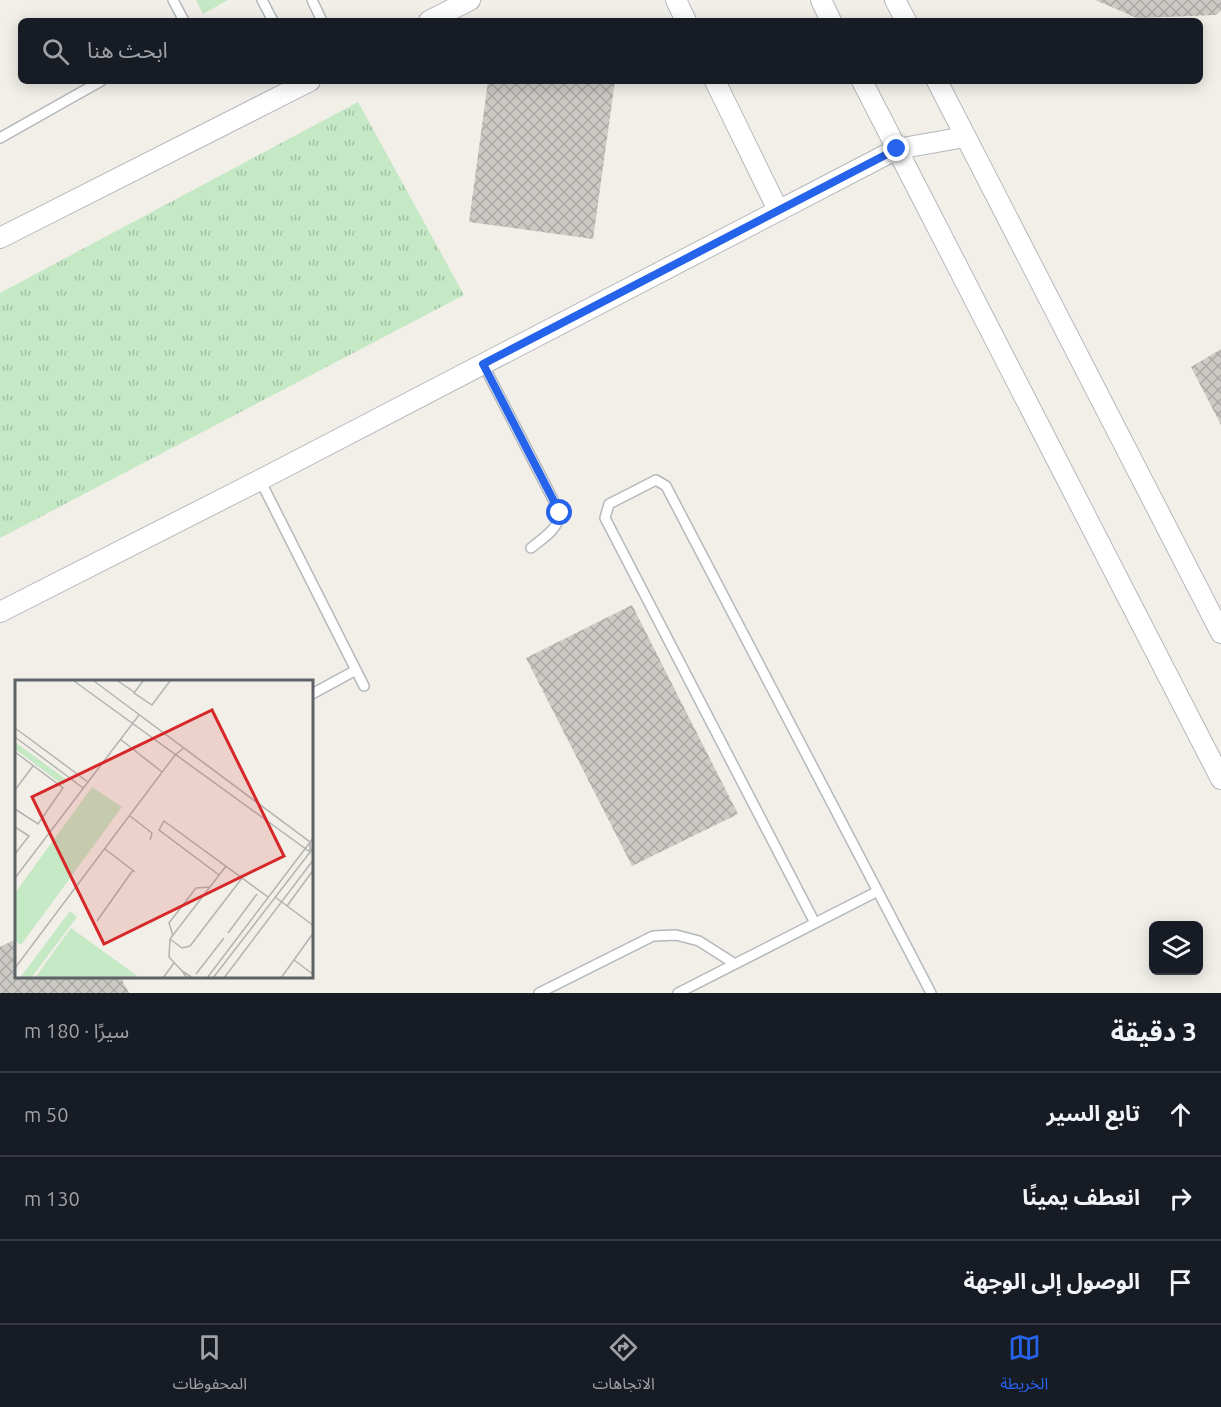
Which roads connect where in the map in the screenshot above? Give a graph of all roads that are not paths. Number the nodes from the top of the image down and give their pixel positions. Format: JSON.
{"nodes":[{"id":1,"x":173,"y":0,"type":"edge"},
{"id":2,"x":262,"y":0,"type":"edge"},
{"id":3,"x":312,"y":0,"type":"edge"},
{"id":4,"x":470,"y":0,"type":"edge"},
{"id":5,"x":676,"y":0,"type":"edge"},
{"id":6,"x":821,"y":0,"type":"edge"},
{"id":7,"x":895,"y":0,"type":"edge"},
{"id":8,"x":182,"y":18,"type":"edge"},
{"id":9,"x":271,"y":18,"type":"edge"},
{"id":10,"x":321,"y":18,"type":"edge"},
{"id":11,"x":435,"y":18,"type":"edge"},
{"id":12,"x":685,"y":18,"type":"edge"},
{"id":13,"x":830,"y":18,"type":"edge"},
{"id":14,"x":904,"y":18,"type":"edge"},
{"id":15,"x":96,"y":84,"type":"edge"},
{"id":16,"x":303,"y":84,"type":"edge"},
{"id":17,"x":716,"y":84,"type":"edge"},
{"id":18,"x":864,"y":84,"type":"edge"},
{"id":19,"x":939,"y":84,"type":"edge"},
{"id":20,"x":965,"y":136,"type":"junction"},
{"id":21,"x":0,"y":138,"type":"edge"},
{"id":22,"x":897,"y":149,"type":"junction"},
{"id":23,"x":778,"y":210,"type":"junction"},
{"id":24,"x":0,"y":238,"type":"edge"},
{"id":25,"x":483,"y":364,"type":"junction"},
{"id":26,"x":261,"y":480,"type":"junction"},
{"id":27,"x":531,"y":548,"type":"dead end"},
{"id":28,"x":0,"y":612,"type":"edge"},
{"id":29,"x":1221,"y":633,"type":"edge"},
{"id":30,"x":356,"y":670,"type":"junction"},
{"id":31,"x":364,"y":686,"type":"dead end"},
{"id":32,"x":314,"y":693,"type":"edge"},
{"id":33,"x":1221,"y":780,"type":"edge"},
{"id":34,"x":878,"y":891,"type":"junction"},
{"id":35,"x":816,"y":923,"type":"junction"},
{"id":36,"x":735,"y":964,"type":"junction"},
{"id":37,"x":539,"y":993,"type":"edge"},
{"id":38,"x":678,"y":993,"type":"edge"},
{"id":39,"x":931,"y":993,"type":"edge"}],
"edges":[{"from":1,"to":8,"type":"lane"},
{"from":2,"to":9,"type":"lane"},
{"from":3,"to":10,"type":"lane"},
{"from":4,"to":11,"type":"street"},
{"from":5,"to":12,"type":"street"},
{"from":6,"to":13,"type":"street"},
{"from":7,"to":14,"type":"street"},
{"from":15,"to":21,"type":"lane"},
{"from":16,"to":24,"type":"street"},
{"from":17,"to":23,"type":"street"},
{"from":18,"to":22,"type":"street"},
{"from":19,"to":20,"type":"street"},
{"from":20,"to":22,"type":"street"},
{"from":20,"to":29,"type":"street"},
{"from":22,"to":23,"type":"street"},
{"from":22,"to":33,"type":"street"},
{"from":23,"to":25,"type":"street"},
{"from":25,"to":26,"type":"street"},
{"from":25,"to":27,"type":"lane"},
{"from":26,"to":28,"type":"street"},
{"from":26,"to":30,"type":"lane"},
{"from":30,"to":31,"type":"lane"},
{"from":30,"to":32,"type":"lane"},
{"from":34,"to":35,"type":"lane"},
{"from":34,"to":35,"type":"lane"},
{"from":34,"to":39,"type":"lane"},
{"from":35,"to":36,"type":"lane"},
{"from":36,"to":37,"type":"lane"},
{"from":36,"to":38,"type":"lane"}]}
